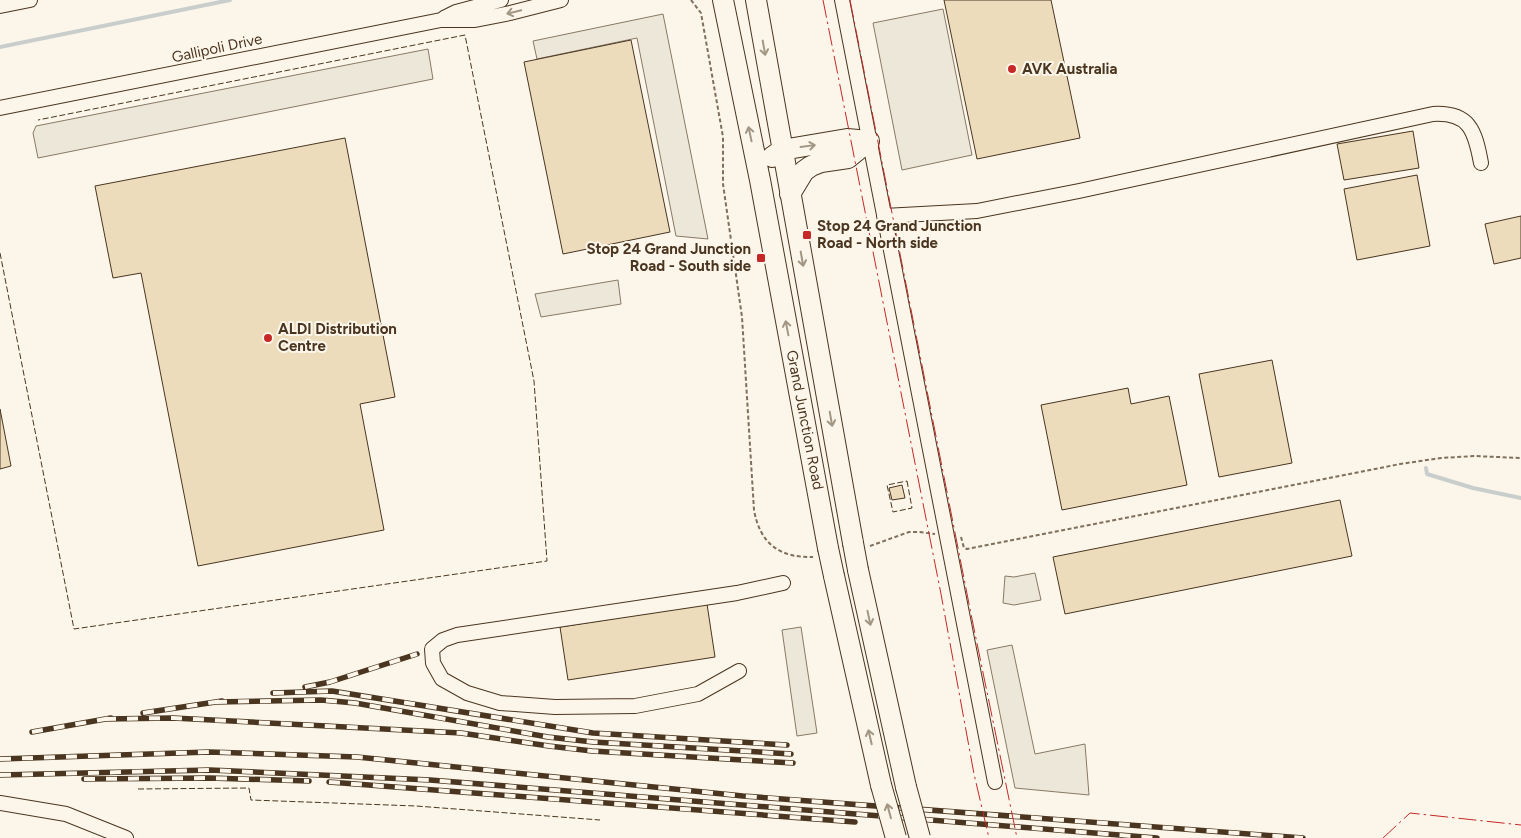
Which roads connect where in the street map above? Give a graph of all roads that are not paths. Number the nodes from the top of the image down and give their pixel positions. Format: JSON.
{"nodes":[{"id":1,"x":30,"y":0,"type":"edge"},
{"id":2,"x":501,"y":0,"type":"edge"},
{"id":3,"x":561,"y":0,"type":"edge"},
{"id":4,"x":756,"y":0,"type":"edge"},
{"id":5,"x":842,"y":0,"type":"edge"},
{"id":6,"x":481,"y":2,"type":"edge"},
{"id":7,"x":721,"y":5,"type":"edge"},
{"id":8,"x":0,"y":6,"type":"edge"},
{"id":9,"x":441,"y":20,"type":"junction"},
{"id":10,"x":0,"y":108,"type":"edge"},
{"id":11,"x":870,"y":141,"type":"junction"},
{"id":12,"x":782,"y":150,"type":"junction"},
{"id":13,"x":1481,"y":162,"type":"dead end"},
{"id":14,"x":760,"y":180,"type":"junction"},
{"id":15,"x":790,"y":194,"type":"junction"},
{"id":16,"x":884,"y":216,"type":"junction"},
{"id":17,"x":783,"y":583,"type":"dead end"},
{"id":18,"x":739,"y":672,"type":"dead end"},
{"id":19,"x":995,"y":782,"type":"dead end"},
{"id":20,"x":0,"y":803,"type":"edge"},
{"id":21,"x":126,"y":838,"type":"edge"},
{"id":22,"x":896,"y":838,"type":"edge"},
{"id":23,"x":920,"y":838,"type":"edge"}],
"edges":[{"from":1,"to":8,"type":"street"},
{"from":2,"to":6,"type":"street","name":"Gallipoli Drive"},
{"from":3,"to":9,"type":"street","name":"Gallipoli Drive","one_way":true},
{"from":4,"to":12,"type":"highway","name":"Grand Junction Road","one_way":true},
{"from":5,"to":11,"type":"street"},
{"from":6,"to":9,"type":"street","name":"Gallipoli Drive"},
{"from":14,"to":7,"type":"highway","name":"Grand Junction Road","one_way":true},
{"from":9,"to":10,"type":"street","name":"Gallipoli Drive"},
{"from":12,"to":11,"type":"highway","one_way":true},
{"from":11,"to":15,"type":"highway"},
{"from":11,"to":16,"type":"street"},
{"from":12,"to":14,"type":"highway"},
{"from":12,"to":15,"type":"highway","name":"Grand Junction Road"},
{"from":13,"to":16,"type":"street"},
{"from":22,"to":14,"type":"highway","name":"Grand Junction Road","one_way":true,"bridge":true},
{"from":15,"to":23,"type":"highway","name":"Grand Junction Road","one_way":true,"bridge":true},
{"from":16,"to":19,"type":"street"},
{"from":17,"to":18,"type":"street"},
{"from":20,"to":21,"type":"street"}]}
